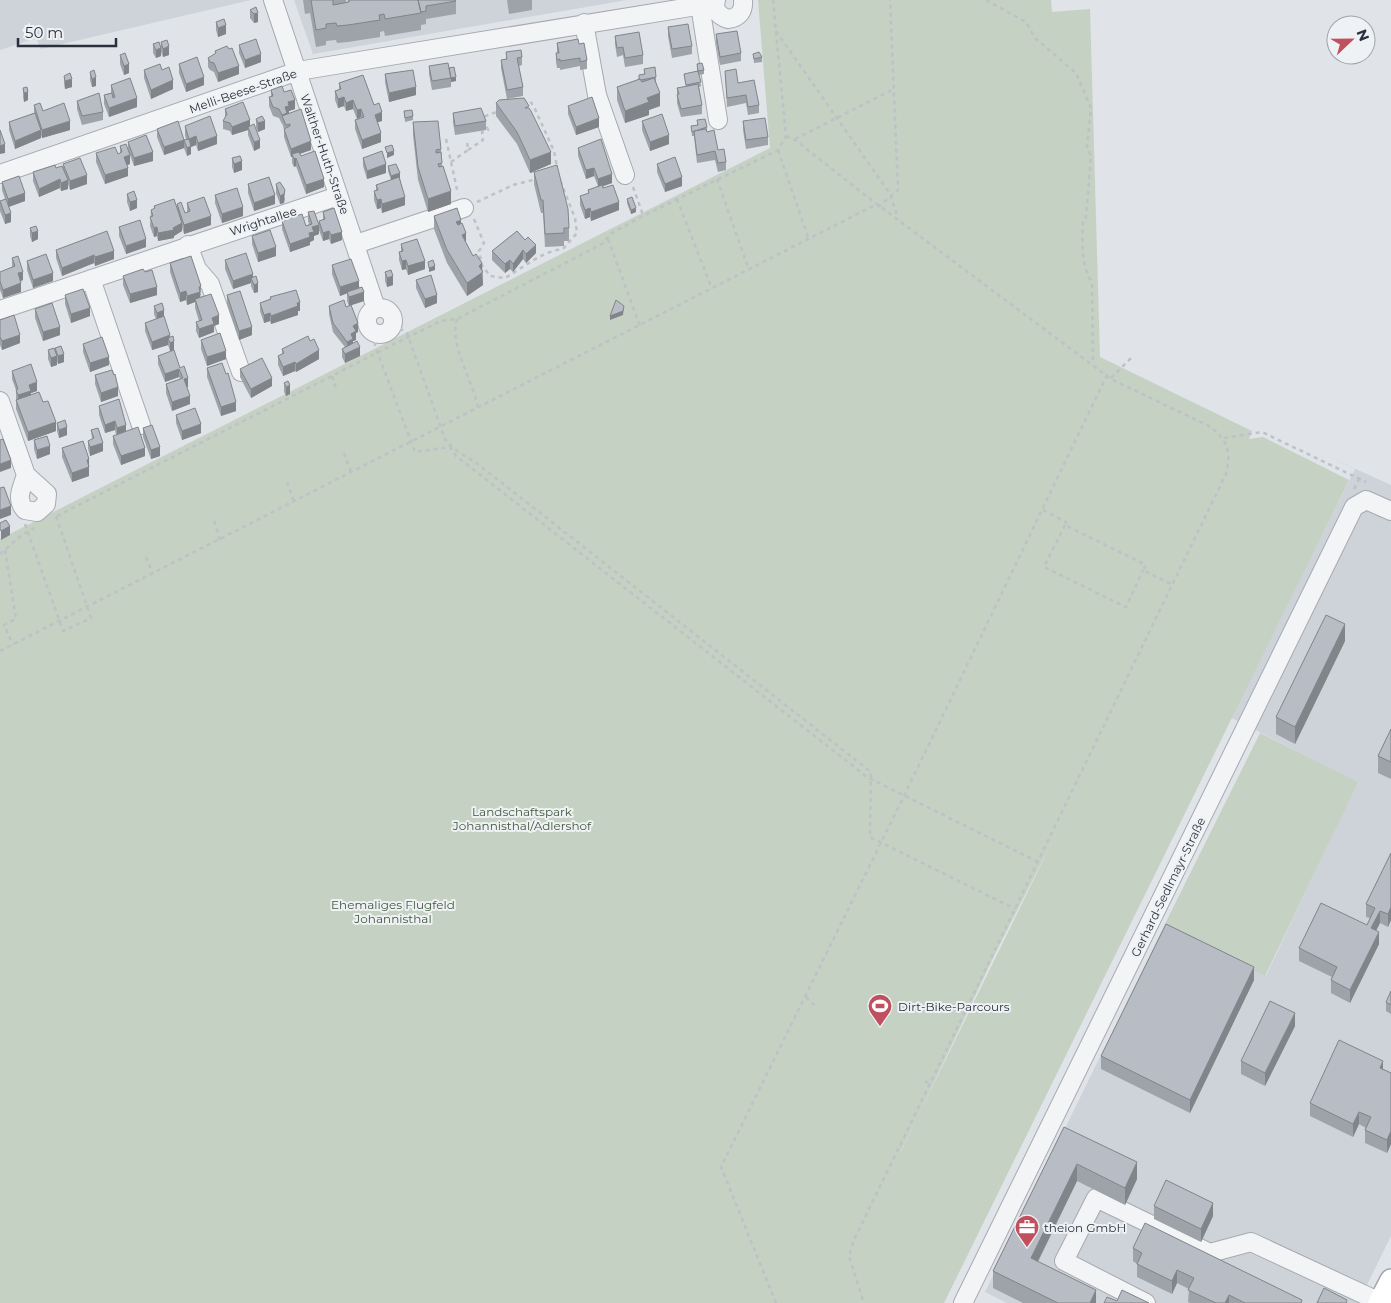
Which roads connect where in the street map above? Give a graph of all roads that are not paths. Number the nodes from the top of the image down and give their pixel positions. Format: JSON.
{"nodes":[{"id":1,"x":273,"y":0,"type":"edge"},
{"id":2,"x":743,"y":0,"type":"edge"},
{"id":3,"x":710,"y":3,"type":"edge"},
{"id":4,"x":584,"y":24,"type":"junction"},
{"id":5,"x":298,"y":71,"type":"junction"},
{"id":6,"x":718,"y":120,"type":"dead end"},
{"id":7,"x":0,"y":174,"type":"edge"},
{"id":8,"x":625,"y":175,"type":"road end"},
{"id":9,"x":338,"y":196,"type":"junction"},
{"id":10,"x":464,"y":208,"type":"road end"},
{"id":11,"x":356,"y":244,"type":"junction"},
{"id":12,"x":188,"y":245,"type":"junction"},
{"id":13,"x":91,"y":279,"type":"junction"},
{"id":14,"x":376,"y":308,"type":"junction"},
{"id":15,"x":0,"y":310,"type":"edge"},
{"id":16,"x":241,"y":372,"type":"edge"},
{"id":17,"x":0,"y":401,"type":"edge"},
{"id":18,"x":141,"y":425,"type":"dead end"},
{"id":19,"x":26,"y":474,"type":"dead end"},
{"id":20,"x":1391,"y":511,"type":"edge"},
{"id":21,"x":1391,"y":1280,"type":"edge"},
{"id":22,"x":963,"y":1303,"type":"edge"},
{"id":23,"x":1146,"y":1303,"type":"edge"},
{"id":24,"x":1380,"y":1303,"type":"edge"}],
"edges":[{"from":1,"to":5,"type":"street","name":"Walther-Huth-Straße"},
{"from":2,"to":3,"type":"street"},
{"from":3,"to":4,"type":"street","name":"Melli-Beese-Straße"},
{"from":3,"to":6,"type":"street"},
{"from":4,"to":5,"type":"street","name":"Melli-Beese-Straße"},
{"from":4,"to":8,"type":"street"},
{"from":5,"to":7,"type":"street","name":"Melli-Beese-Straße"},
{"from":5,"to":9,"type":"street","name":"Walther-Huth-Straße"},
{"from":9,"to":11,"type":"street","name":"Walther-Huth-Straße"},
{"from":9,"to":12,"type":"street","name":"Wrightallee"},
{"from":10,"to":11,"type":"street"},
{"from":11,"to":14,"type":"street","name":"Walther-Huth-Straße"},
{"from":12,"to":13,"type":"street","name":"Wrightallee"},
{"from":12,"to":16,"type":"street"},
{"from":13,"to":15,"type":"street","name":"Wrightallee"},
{"from":13,"to":18,"type":"street"},
{"from":14,"to":14,"type":"street"},
{"from":17,"to":19,"type":"street"},
{"from":20,"to":22,"type":"street","name":"Gerhard-Sedlmayr-Straße"},
{"from":21,"to":24,"type":"main road"},
{"from":23,"to":24,"type":"street"}]}
